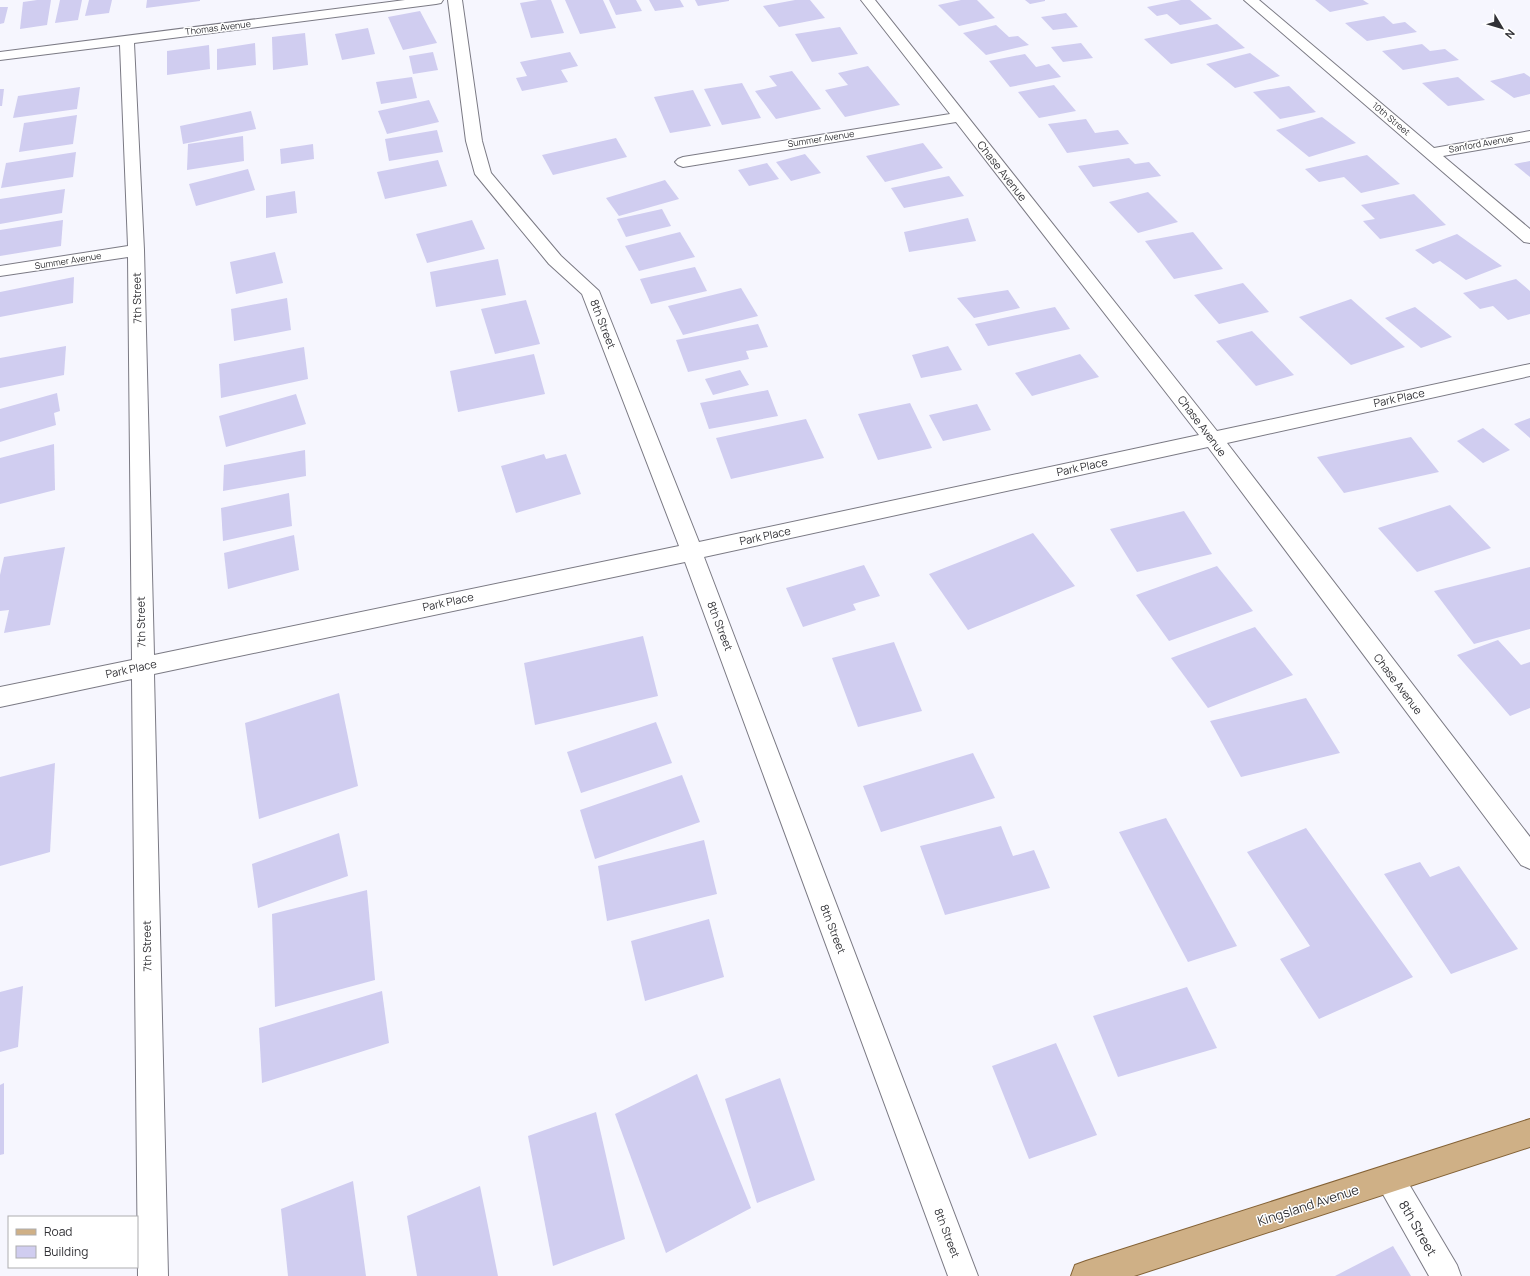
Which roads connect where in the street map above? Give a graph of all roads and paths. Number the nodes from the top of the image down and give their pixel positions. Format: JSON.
{"nodes":[{"id":1,"x":436,"y":0,"type":"edge"},
{"id":2,"x":455,"y":0,"type":"edge"},
{"id":3,"x":868,"y":0,"type":"edge"},
{"id":4,"x":1251,"y":0,"type":"edge"},
{"id":5,"x":127,"y":40,"type":"junction"},
{"id":6,"x":0,"y":56,"type":"edge"},
{"id":7,"x":960,"y":117,"type":"junction"},
{"id":8,"x":1530,"y":136,"type":"edge"},
{"id":9,"x":1431,"y":153,"type":"junction"},
{"id":10,"x":683,"y":162,"type":"dead end"},
{"id":11,"x":1530,"y":238,"type":"edge"},
{"id":12,"x":136,"y":250,"type":"junction"},
{"id":13,"x":0,"y":271,"type":"edge"},
{"id":14,"x":1530,"y":370,"type":"edge"},
{"id":15,"x":1212,"y":439,"type":"junction"},
{"id":16,"x":692,"y":552,"type":"junction"},
{"id":17,"x":142,"y":666,"type":"junction"},
{"id":18,"x":0,"y":697,"type":"edge"},
{"id":19,"x":1530,"y":857,"type":"edge"},
{"id":20,"x":1530,"y":1133,"type":"edge"},
{"id":21,"x":1390,"y":1179,"type":"junction"},
{"id":22,"x":153,"y":1276,"type":"edge"},
{"id":23,"x":963,"y":1276,"type":"edge"},
{"id":24,"x":1086,"y":1276,"type":"edge"},
{"id":25,"x":1446,"y":1276,"type":"edge"}],
"edges":[{"from":1,"to":5,"type":"street","name":"Thomas Avenue"},
{"from":2,"to":16,"type":"street","name":"8th Street"},
{"from":3,"to":7,"type":"street","name":"Chase Avenue"},
{"from":4,"to":9,"type":"street","name":"10th Street"},
{"from":5,"to":6,"type":"street","name":"Thomas Avenue"},
{"from":5,"to":12,"type":"street","name":"7th Street"},
{"from":7,"to":10,"type":"street","name":"Summer Avenue"},
{"from":7,"to":15,"type":"street","name":"Chase Avenue"},
{"from":8,"to":9,"type":"street","name":"Sanford Avenue"},
{"from":9,"to":11,"type":"street","name":"10th Street"},
{"from":12,"to":13,"type":"street","name":"Summer Avenue"},
{"from":12,"to":17,"type":"street","name":"7th Street"},
{"from":14,"to":15,"type":"street","name":"Park Place"},
{"from":15,"to":16,"type":"street","name":"Park Place"},
{"from":15,"to":19,"type":"street","name":"Chase Avenue"},
{"from":16,"to":17,"type":"street","name":"Park Place"},
{"from":16,"to":23,"type":"street","name":"8th Street"},
{"from":17,"to":18,"type":"street","name":"Park Place"},
{"from":17,"to":22,"type":"street","name":"7th Street"},
{"from":20,"to":21,"type":"main road","name":"Kingsland Avenue"},
{"from":21,"to":24,"type":"main road","name":"Kingsland Avenue"},
{"from":21,"to":25,"type":"street","name":"8th Street"}]}
